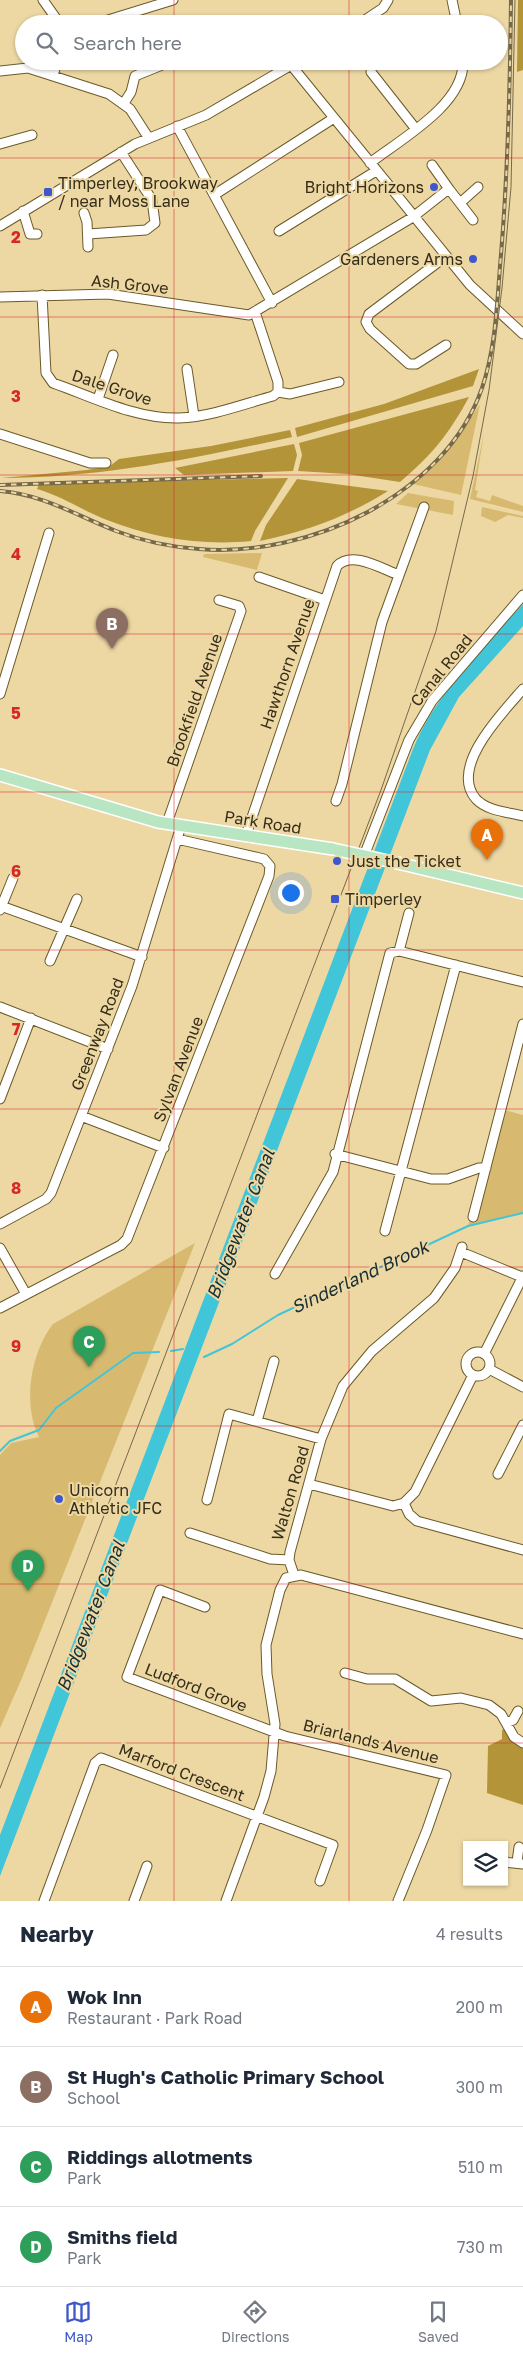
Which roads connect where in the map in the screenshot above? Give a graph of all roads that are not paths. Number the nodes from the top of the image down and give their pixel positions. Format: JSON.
{"nodes":[{"id":1,"x":43,"y":0,"type":"edge"},
{"id":2,"x":174,"y":0,"type":"edge"},
{"id":3,"x":388,"y":0,"type":"edge"},
{"id":4,"x":452,"y":0,"type":"edge"},
{"id":5,"x":54,"y":15,"type":"edge"},
{"id":6,"x":125,"y":15,"type":"edge"},
{"id":7,"x":372,"y":15,"type":"edge"},
{"id":8,"x":455,"y":15,"type":"edge"},
{"id":9,"x":15,"y":69,"type":"edge"},
{"id":10,"x":30,"y":70,"type":"edge"},
{"id":11,"x":55,"y":70,"type":"edge"},
{"id":12,"x":150,"y":70,"type":"edge"},
{"id":13,"x":283,"y":70,"type":"edge"},
{"id":14,"x":300,"y":70,"type":"edge"},
{"id":15,"x":462,"y":70,"type":"edge"},
{"id":16,"x":0,"y":71,"type":"edge"},
{"id":17,"x":371,"y":72,"type":"dead end"},
{"id":18,"x":53,"y":76,"type":"junction"},
{"id":19,"x":124,"y":103,"type":"junction"},
{"id":20,"x":334,"y":118,"type":"junction"},
{"id":21,"x":177,"y":126,"type":"junction"},
{"id":22,"x":415,"y":128,"type":"junction"},
{"id":23,"x":32,"y":135,"type":"dead end"},
{"id":24,"x":148,"y":137,"type":"junction"},
{"id":25,"x":0,"y":144,"type":"edge"},
{"id":26,"x":121,"y":152,"type":"junction"},
{"id":27,"x":370,"y":163,"type":"junction"},
{"id":28,"x":432,"y":166,"type":"dead end"},
{"id":29,"x":376,"y":171,"type":"junction"},
{"id":30,"x":478,"y":188,"type":"dead end"},
{"id":31,"x":449,"y":189,"type":"junction"},
{"id":32,"x":214,"y":195,"type":"junction"},
{"id":33,"x":460,"y":203,"type":"junction"},
{"id":34,"x":23,"y":211,"type":"junction"},
{"id":35,"x":85,"y":212,"type":"dead end"},
{"id":36,"x":413,"y":217,"type":"junction"},
{"id":37,"x":473,"y":220,"type":"dead end"},
{"id":38,"x":0,"y":226,"type":"edge"},
{"id":39,"x":280,"y":231,"type":"dead end"},
{"id":40,"x":34,"y":234,"type":"dead end"},
{"id":41,"x":88,"y":234,"type":"junction"},
{"id":42,"x":88,"y":247,"type":"dead end"},
{"id":43,"x":446,"y":257,"type":"junction"},
{"id":44,"x":0,"y":296,"type":"edge"},
{"id":45,"x":42,"y":296,"type":"junction"},
{"id":46,"x":272,"y":303,"type":"junction"},
{"id":47,"x":255,"y":312,"type":"junction"},
{"id":48,"x":523,"y":334,"type":"edge"},
{"id":49,"x":446,"y":345,"type":"dead end"},
{"id":50,"x":113,"y":355,"type":"dead end"},
{"id":51,"x":187,"y":369,"type":"dead end"},
{"id":52,"x":340,"y":382,"type":"dead end"},
{"id":53,"x":278,"y":392,"type":"junction"},
{"id":54,"x":98,"y":399,"type":"junction"},
{"id":55,"x":194,"y":416,"type":"junction"},
{"id":56,"x":0,"y":434,"type":"edge"},
{"id":57,"x":106,"y":463,"type":"dead end"},
{"id":58,"x":424,"y":507,"type":"dead end"},
{"id":59,"x":49,"y":534,"type":"dead end"},
{"id":60,"x":399,"y":575,"type":"junction"},
{"id":61,"x":259,"y":577,"type":"dead end"},
{"id":62,"x":523,"y":595,"type":"edge"},
{"id":63,"x":219,"y":600,"type":"dead end"},
{"id":64,"x":325,"y":600,"type":"junction"},
{"id":65,"x":523,"y":689,"type":"edge"},
{"id":66,"x":0,"y":694,"type":"edge"},
{"id":67,"x":0,"y":775,"type":"edge"},
{"id":68,"x":336,"y":801,"type":"dead end"},
{"id":69,"x":523,"y":816,"type":"edge"},
{"id":70,"x":167,"y":823,"type":"junction"},
{"id":71,"x":181,"y":826,"type":"junction"},
{"id":72,"x":246,"y":836,"type":"junction"},
{"id":73,"x":177,"y":839,"type":"junction"},
{"id":74,"x":364,"y":856,"type":"junction"},
{"id":75,"x":13,"y":877,"type":"dead end"},
{"id":76,"x":523,"y":893,"type":"edge"},
{"id":77,"x":77,"y":899,"type":"dead end"},
{"id":78,"x":1,"y":908,"type":"edge"},
{"id":79,"x":409,"y":913,"type":"dead end"},
{"id":80,"x":64,"y":929,"type":"junction"},
{"id":81,"x":399,"y":951,"type":"junction"},
{"id":82,"x":142,"y":957,"type":"junction"},
{"id":83,"x":49,"y":960,"type":"dead end"},
{"id":84,"x":456,"y":965,"type":"junction"},
{"id":85,"x":523,"y":982,"type":"edge"},
{"id":86,"x":0,"y":1007,"type":"edge"},
{"id":87,"x":31,"y":1018,"type":"junction"},
{"id":88,"x":523,"y":1024,"type":"edge"},
{"id":89,"x":108,"y":1049,"type":"junction"},
{"id":90,"x":0,"y":1099,"type":"edge"},
{"id":91,"x":81,"y":1116,"type":"junction"},
{"id":92,"x":164,"y":1148,"type":"junction"},
{"id":93,"x":336,"y":1154,"type":"junction"},
{"id":94,"x":486,"y":1168,"type":"junction"},
{"id":95,"x":402,"y":1170,"type":"junction"},
{"id":96,"x":473,"y":1217,"type":"dead end"},
{"id":97,"x":0,"y":1224,"type":"edge"},
{"id":98,"x":385,"y":1231,"type":"dead end"},
{"id":99,"x":0,"y":1248,"type":"edge"},
{"id":100,"x":275,"y":1274,"type":"dead end"},
{"id":101,"x":522,"y":1277,"type":"edge"},
{"id":102,"x":26,"y":1294,"type":"junction"},
{"id":103,"x":0,"y":1308,"type":"edge"},
{"id":104,"x":484,"y":1354,"type":"junction"},
{"id":105,"x":274,"y":1361,"type":"dead end"},
{"id":106,"x":489,"y":1369,"type":"junction"},
{"id":107,"x":473,"y":1374,"type":"junction"},
{"id":108,"x":523,"y":1387,"type":"edge"},
{"id":109,"x":257,"y":1421,"type":"junction"},
{"id":110,"x":523,"y":1425,"type":"edge"},
{"id":111,"x":321,"y":1439,"type":"junction"},
{"id":112,"x":498,"y":1474,"type":"dead end"},
{"id":113,"x":309,"y":1484,"type":"junction"},
{"id":114,"x":206,"y":1500,"type":"dead end"},
{"id":115,"x":404,"y":1503,"type":"junction"},
{"id":116,"x":190,"y":1533,"type":"dead end"},
{"id":117,"x":523,"y":1550,"type":"edge"},
{"id":118,"x":289,"y":1560,"type":"junction"},
{"id":119,"x":294,"y":1574,"type":"junction"},
{"id":120,"x":205,"y":1608,"type":"dead end"},
{"id":121,"x":523,"y":1634,"type":"edge"},
{"id":122,"x":345,"y":1673,"type":"dead end"},
{"id":123,"x":518,"y":1711,"type":"dead end"},
{"id":124,"x":506,"y":1723,"type":"junction"},
{"id":125,"x":275,"y":1732,"type":"junction"},
{"id":126,"x":523,"y":1743,"type":"edge"},
{"id":127,"x":257,"y":1816,"type":"junction"},
{"id":128,"x":519,"y":1848,"type":"dead end"},
{"id":129,"x":520,"y":1863,"type":"edge"},
{"id":130,"x":147,"y":1866,"type":"dead end"},
{"id":131,"x":320,"y":1881,"type":"dead end"},
{"id":132,"x":44,"y":1901,"type":"edge"},
{"id":133,"x":134,"y":1901,"type":"edge"},
{"id":134,"x":226,"y":1901,"type":"edge"},
{"id":135,"x":398,"y":1901,"type":"edge"}],
"edges":[{"from":1,"to":5,"type":"street"},
{"from":2,"to":6,"type":"street"},
{"from":3,"to":7,"type":"street"},
{"from":4,"to":8,"type":"street"},
{"from":9,"to":16,"type":"street"},
{"from":10,"to":18,"type":"street"},
{"from":11,"to":18,"type":"street"},
{"from":12,"to":19,"type":"street"},
{"from":13,"to":21,"type":"street"},
{"from":14,"to":20,"type":"street"},
{"from":15,"to":22,"type":"street"},
{"from":17,"to":22,"type":"street"},
{"from":18,"to":19,"type":"street"},
{"from":19,"to":24,"type":"street"},
{"from":20,"to":27,"type":"street"},
{"from":20,"to":32,"type":"street"},
{"from":21,"to":24,"type":"street"},
{"from":21,"to":32,"type":"street"},
{"from":22,"to":27,"type":"street"},
{"from":23,"to":25,"type":"street"},
{"from":24,"to":26,"type":"street"},
{"from":26,"to":34,"type":"street"},
{"from":26,"to":41,"type":"street"},
{"from":27,"to":29,"type":"street"},
{"from":28,"to":31,"type":"street"},
{"from":29,"to":36,"type":"street"},
{"from":29,"to":39,"type":"street"},
{"from":30,"to":33,"type":"street"},
{"from":31,"to":33,"type":"street"},
{"from":31,"to":36,"type":"street"},
{"from":32,"to":46,"type":"street"},
{"from":33,"to":37,"type":"street"},
{"from":34,"to":38,"type":"street"},
{"from":34,"to":40,"type":"street"},
{"from":35,"to":41,"type":"street"},
{"from":36,"to":43,"type":"street"},
{"from":36,"to":46,"type":"street"},
{"from":41,"to":42,"type":"street"},
{"from":43,"to":48,"type":"street"},
{"from":43,"to":49,"type":"street"},
{"from":44,"to":45,"type":"street","name":"Ash Grove"},
{"from":45,"to":47,"type":"street","name":"Ash Grove"},
{"from":45,"to":54,"type":"street","name":"Dale Grove"},
{"from":46,"to":47,"type":"street"},
{"from":47,"to":53,"type":"street"},
{"from":50,"to":54,"type":"street"},
{"from":51,"to":55,"type":"street"},
{"from":52,"to":53,"type":"street","name":"Dale Grove"},
{"from":53,"to":55,"type":"street","name":"Dale Grove"},
{"from":54,"to":55,"type":"street","name":"Dale Grove"},
{"from":56,"to":57,"type":"street"},
{"from":58,"to":60,"type":"street"},
{"from":59,"to":66,"type":"street"},
{"from":60,"to":64,"type":"street","name":"Hawthorn Avenue"},
{"from":60,"to":68,"type":"street"},
{"from":61,"to":64,"type":"street"},
{"from":62,"to":74,"type":"street","name":"Canal Road"},
{"from":63,"to":70,"type":"street","name":"Brookfield Avenue"},
{"from":64,"to":72,"type":"street","name":"Hawthorn Avenue"},
{"from":65,"to":69,"type":"street"},
{"from":67,"to":70,"type":"main road","name":"Park Road"},
{"from":70,"to":71,"type":"main road","name":"Park Road"},
{"from":71,"to":72,"type":"main road","name":"Park Road"},
{"from":71,"to":73,"type":"street","name":"Greenway Road"},
{"from":72,"to":74,"type":"main road","name":"Park Road","bridge":true},
{"from":73,"to":82,"type":"street","name":"Greenway Road"},
{"from":73,"to":92,"type":"street","name":"Sylvan Avenue"},
{"from":74,"to":76,"type":"main road","name":"Park Road","bridge":true},
{"from":75,"to":78,"type":"street"},
{"from":77,"to":80,"type":"street"},
{"from":78,"to":80,"type":"street"},
{"from":79,"to":81,"type":"street"},
{"from":80,"to":82,"type":"street"},
{"from":80,"to":83,"type":"street"},
{"from":81,"to":84,"type":"street"},
{"from":81,"to":93,"type":"street"},
{"from":82,"to":89,"type":"street","name":"Greenway Road"},
{"from":84,"to":85,"type":"street"},
{"from":84,"to":95,"type":"street"},
{"from":86,"to":87,"type":"street"},
{"from":87,"to":89,"type":"street"},
{"from":87,"to":90,"type":"street"},
{"from":88,"to":94,"type":"street"},
{"from":89,"to":91,"type":"street","name":"Greenway Road"},
{"from":91,"to":92,"type":"street"},
{"from":91,"to":97,"type":"street","name":"Greenway Road"},
{"from":92,"to":102,"type":"street","name":"Sylvan Avenue"},
{"from":93,"to":95,"type":"street"},
{"from":93,"to":100,"type":"street"},
{"from":94,"to":95,"type":"street"},
{"from":94,"to":96,"type":"street"},
{"from":95,"to":98,"type":"street"},
{"from":99,"to":102,"type":"street"},
{"from":101,"to":104,"type":"street"},
{"from":101,"to":111,"type":"street","name":"Walton Road"},
{"from":102,"to":103,"type":"street","name":"Sylvan Avenue"},
{"from":104,"to":106,"type":"street"},
{"from":104,"to":107,"type":"street"},
{"from":105,"to":109,"type":"street"},
{"from":106,"to":107,"type":"street"},
{"from":106,"to":108,"type":"street"},
{"from":107,"to":115,"type":"street"},
{"from":109,"to":111,"type":"street"},
{"from":109,"to":114,"type":"street"},
{"from":110,"to":112,"type":"street"},
{"from":111,"to":113,"type":"street","name":"Walton Road"},
{"from":113,"to":115,"type":"street"},
{"from":113,"to":118,"type":"street","name":"Walton Road"},
{"from":115,"to":117,"type":"street"},
{"from":116,"to":118,"type":"street"},
{"from":118,"to":119,"type":"street","name":"Walton Road"},
{"from":119,"to":121,"type":"street"},
{"from":119,"to":125,"type":"street"},
{"from":120,"to":125,"type":"street","name":"Ludford Grove"},
{"from":122,"to":124,"type":"street"},
{"from":123,"to":124,"type":"street"},
{"from":124,"to":126,"type":"street"},
{"from":125,"to":127,"type":"street"},
{"from":125,"to":135,"type":"street","name":"Briarlands Avenue"},
{"from":127,"to":131,"type":"street"},
{"from":127,"to":132,"type":"street","name":"Marford Crescent"},
{"from":127,"to":134,"type":"street"},
{"from":128,"to":129,"type":"street"},
{"from":130,"to":133,"type":"street"}]}
